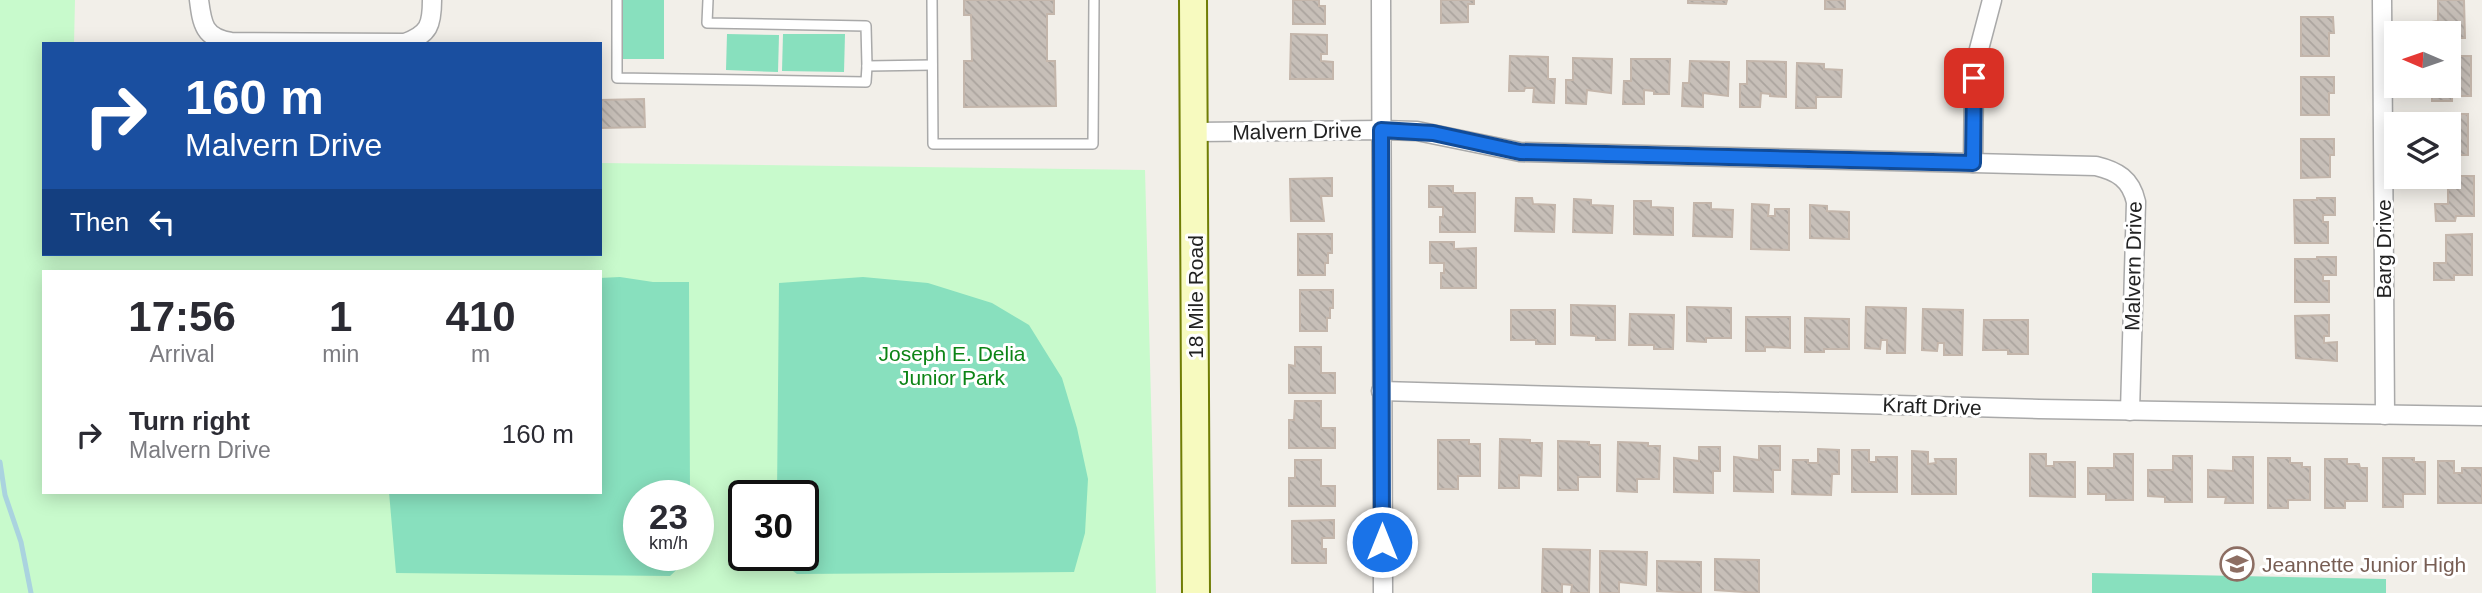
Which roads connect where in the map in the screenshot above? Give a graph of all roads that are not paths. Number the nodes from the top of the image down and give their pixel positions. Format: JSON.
{"nodes":[{"id":1,"x":199,"y":0,"type":"edge"},
{"id":2,"x":432,"y":0,"type":"edge"},
{"id":3,"x":617,"y":0,"type":"edge"},
{"id":4,"x":708,"y":0,"type":"edge"},
{"id":5,"x":932,"y":0,"type":"edge"},
{"id":6,"x":1094,"y":0,"type":"edge"},
{"id":7,"x":1193,"y":0,"type":"edge"},
{"id":8,"x":1381,"y":0,"type":"edge"},
{"id":9,"x":1992,"y":0,"type":"edge"},
{"id":10,"x":2382,"y":0,"type":"edge"},
{"id":11,"x":424,"y":40,"type":"edge"},
{"id":12,"x":231,"y":42,"type":"edge"},
{"id":13,"x":932,"y":65,"type":"junction"},
{"id":14,"x":867,"y":66,"type":"junction"},
{"id":15,"x":1381,"y":130,"type":"junction"},
{"id":16,"x":1194,"y":132,"type":"junction"},
{"id":17,"x":1973,"y":163,"type":"junction"},
{"id":18,"x":1381,"y":391,"type":"junction"},
{"id":19,"x":2130,"y":411,"type":"junction"},
{"id":20,"x":2385,"y":415,"type":"junction"},
{"id":21,"x":2482,"y":416,"type":"edge"},
{"id":22,"x":1196,"y":593,"type":"edge"},
{"id":23,"x":1383,"y":593,"type":"edge"}],
"edges":[{"from":1,"to":12,"type":"street"},
{"from":2,"to":11,"type":"street"},
{"from":3,"to":14,"type":"lane"},
{"from":4,"to":14,"type":"lane"},
{"from":5,"to":13,"type":"lane"},
{"from":6,"to":13,"type":"lane"},
{"from":7,"to":16,"type":"main road","name":"18 Mile Road"},
{"from":8,"to":15,"type":"street"},
{"from":9,"to":17,"type":"street"},
{"from":10,"to":20,"type":"street","name":"Barg Drive"},
{"from":13,"to":14,"type":"lane"},
{"from":15,"to":16,"type":"street","name":"Malvern Drive"},
{"from":15,"to":17,"type":"street","name":"Malvern Drive"},
{"from":15,"to":18,"type":"street"},
{"from":16,"to":22,"type":"main road","name":"18 Mile Road"},
{"from":17,"to":19,"type":"street","name":"Malvern Drive"},
{"from":18,"to":19,"type":"street","name":"Kraft Drive"},
{"from":18,"to":23,"type":"street"},
{"from":19,"to":20,"type":"street","name":"Kraft Drive"},
{"from":20,"to":21,"type":"street","name":"Kraft Drive"}]}
